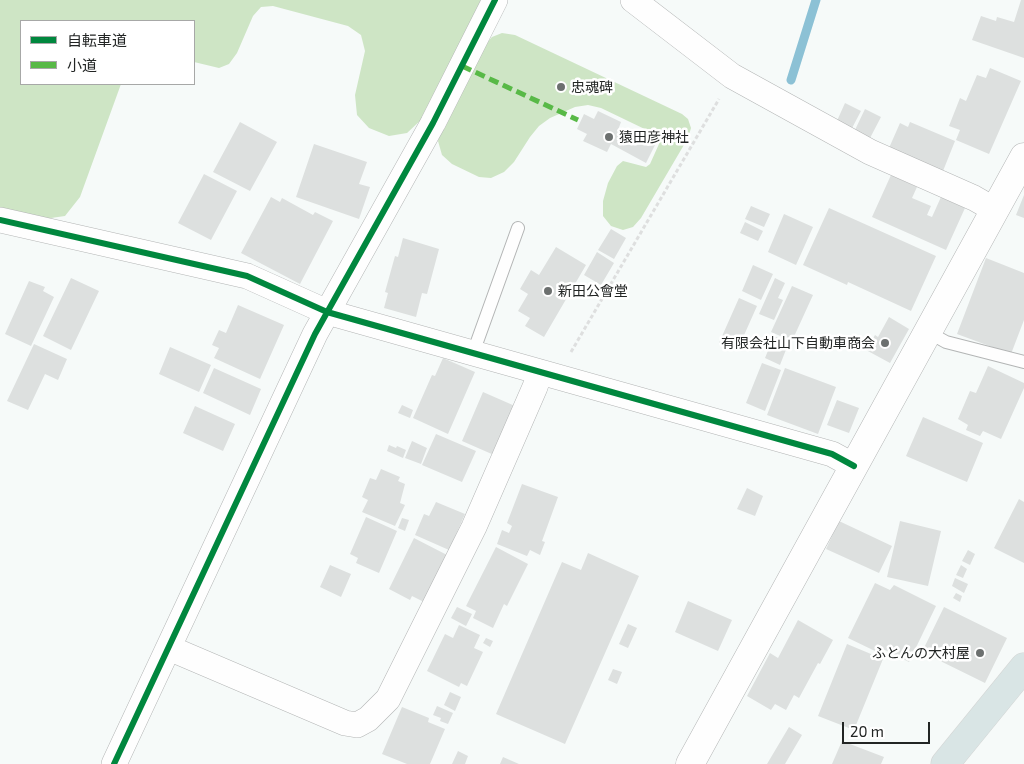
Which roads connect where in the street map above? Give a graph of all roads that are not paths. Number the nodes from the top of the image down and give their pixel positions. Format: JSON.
{"nodes":[{"id":1,"x":495,"y":0,"type":"edge"},
{"id":2,"x":633,"y":0,"type":"edge"},
{"id":3,"x":1024,"y":158,"type":"edge"},
{"id":4,"x":995,"y":210,"type":"junction"},
{"id":5,"x":0,"y":220,"type":"edge"},
{"id":6,"x":518,"y":228,"type":"dead end"},
{"id":7,"x":327,"y":312,"type":"junction"},
{"id":8,"x":928,"y":332,"type":"junction"},
{"id":9,"x":473,"y":353,"type":"junction"},
{"id":10,"x":1024,"y":362,"type":"edge"},
{"id":11,"x":549,"y":375,"type":"junction"},
{"id":12,"x":854,"y":466,"type":"junction"},
{"id":13,"x":169,"y":648,"type":"junction"},
{"id":14,"x":1024,"y":667,"type":"edge"},
{"id":15,"x":114,"y":764,"type":"edge"},
{"id":16,"x":690,"y":764,"type":"edge"},
{"id":17,"x":945,"y":764,"type":"edge"}],
"edges":[{"from":1,"to":7,"type":"street"},
{"from":2,"to":4,"type":"street"},
{"from":3,"to":4,"type":"street"},
{"from":4,"to":8,"type":"street"},
{"from":5,"to":7,"type":"street"},
{"from":6,"to":9,"type":"lane"},
{"from":7,"to":9,"type":"street"},
{"from":7,"to":13,"type":"street"},
{"from":8,"to":10,"type":"lane"},
{"from":8,"to":12,"type":"street"},
{"from":9,"to":11,"type":"street"},
{"from":11,"to":12,"type":"street"},
{"from":11,"to":13,"type":"street"},
{"from":12,"to":16,"type":"street"},
{"from":13,"to":15,"type":"street"},
{"from":14,"to":17,"type":"main road"}]}
